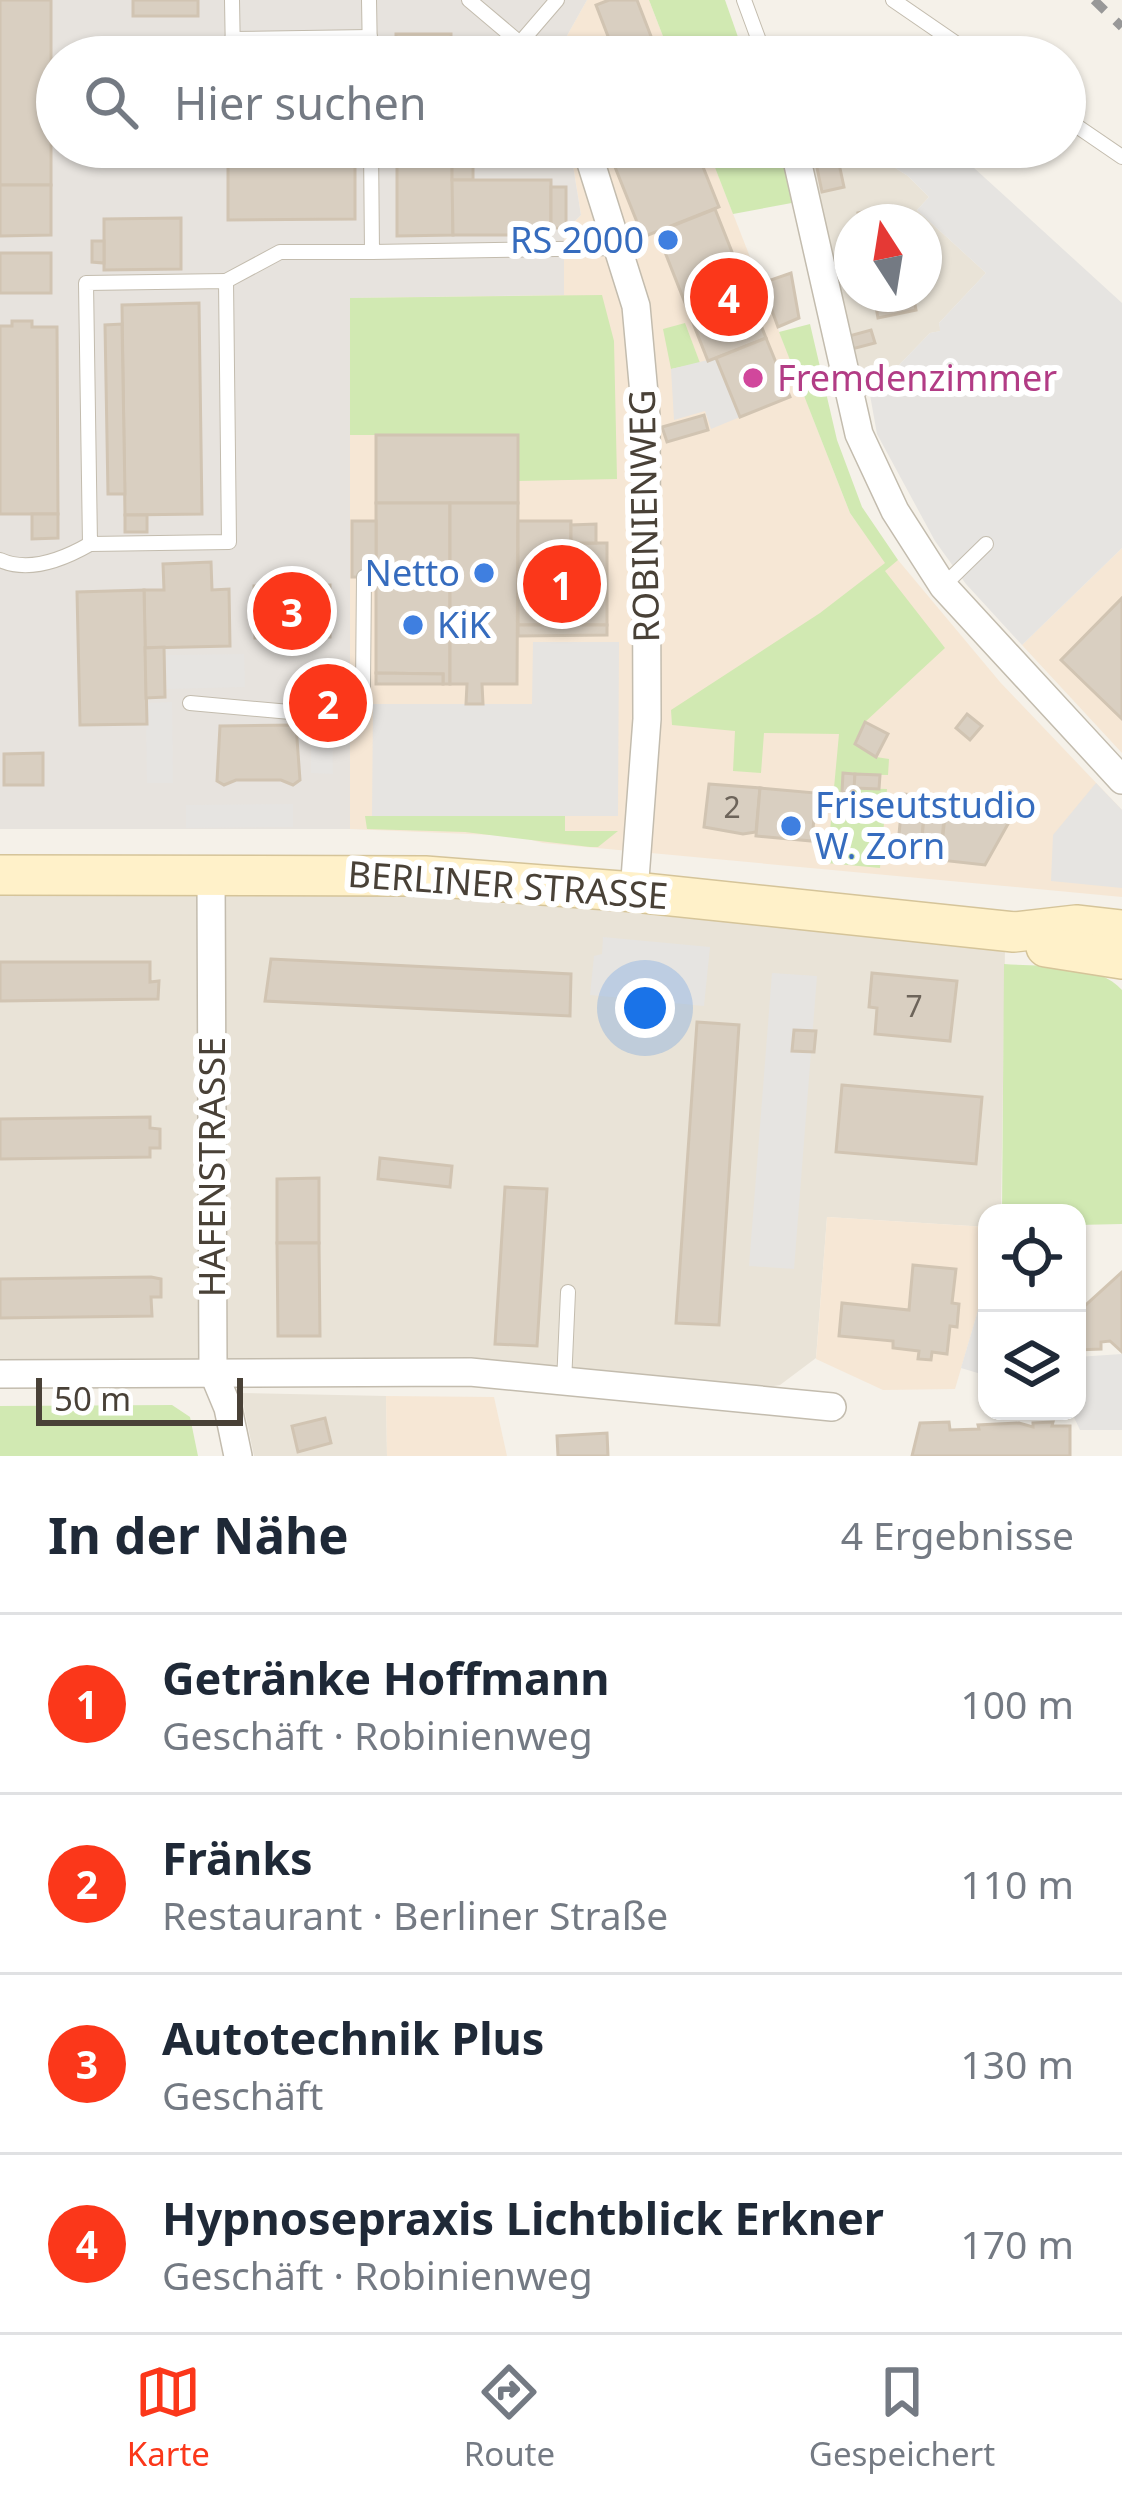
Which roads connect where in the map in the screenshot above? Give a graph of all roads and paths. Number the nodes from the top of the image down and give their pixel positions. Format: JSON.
{"nodes":[{"id":1,"x":232,"y":0,"type":"edge"},
{"id":2,"x":369,"y":0,"type":"edge"},
{"id":3,"x":469,"y":0,"type":"edge"},
{"id":4,"x":556,"y":0,"type":"edge"},
{"id":5,"x":744,"y":0,"type":"edge"},
{"id":6,"x":893,"y":0,"type":"edge"},
{"id":7,"x":232,"y":36,"type":"edge"},
{"id":8,"x":370,"y":36,"type":"edge"},
{"id":9,"x":512,"y":36,"type":"edge"},
{"id":10,"x":526,"y":36,"type":"edge"},
{"id":11,"x":757,"y":36,"type":"edge"},
{"id":12,"x":945,"y":36,"type":"edge"},
{"id":13,"x":1086,"y":133,"type":"edge"},
{"id":14,"x":1122,"y":158,"type":"edge"},
{"id":15,"x":371,"y":168,"type":"edge"},
{"id":16,"x":593,"y":168,"type":"edge"},
{"id":17,"x":799,"y":168,"type":"edge"},
{"id":18,"x":620,"y":248,"type":"junction"},
{"id":19,"x":372,"y":252,"type":"junction"},
{"id":20,"x":226,"y":281,"type":"junction"},
{"id":21,"x":90,"y":544,"type":"junction"},
{"id":22,"x":986,"y":544,"type":"dead end"},
{"id":23,"x":0,"y":560,"type":"edge"},
{"id":24,"x":364,"y":577,"type":"dead end"},
{"id":25,"x":943,"y":586,"type":"junction"},
{"id":26,"x":190,"y":703,"type":"dead end"},
{"id":27,"x":1122,"y":780,"type":"edge"},
{"id":28,"x":211,"y":874,"type":"junction"},
{"id":29,"x":0,"y":875,"type":"edge"},
{"id":30,"x":634,"y":892,"type":"junction"},
{"id":31,"x":1122,"y":930,"type":"edge"},
{"id":32,"x":1013,"y":932,"type":"junction"},
{"id":33,"x":1122,"y":959,"type":"edge"},
{"id":34,"x":568,"y":1292,"type":"dead end"},
{"id":35,"x":214,"y":1372,"type":"junction"},
{"id":36,"x":0,"y":1374,"type":"edge"},
{"id":37,"x":564,"y":1383,"type":"junction"},
{"id":38,"x":832,"y":1407,"type":"dead end"},
{"id":39,"x":238,"y":1456,"type":"edge"}],
"edges":[{"from":1,"to":7,"type":"lane"},
{"from":2,"to":8,"type":"lane"},
{"from":3,"to":9,"type":"lane"},
{"from":4,"to":10,"type":"lane"},
{"from":5,"to":11,"type":"lane"},
{"from":6,"to":12,"type":"lane"},
{"from":13,"to":14,"type":"lane"},
{"from":15,"to":19,"type":"lane"},
{"from":16,"to":18,"type":"street","name":"ROBINIENWEG"},
{"from":17,"to":25,"type":"street"},
{"from":18,"to":19,"type":"lane"},
{"from":18,"to":30,"type":"street","name":"ROBINIENWEG"},
{"from":19,"to":20,"type":"lane"},
{"from":20,"to":21,"type":"lane"},
{"from":20,"to":21,"type":"lane"},
{"from":21,"to":23,"type":"lane"},
{"from":22,"to":25,"type":"lane"},
{"from":24,"to":26,"type":"lane"},
{"from":25,"to":27,"type":"street"},
{"from":28,"to":29,"type":"main road","name":"BERLINER STRASSE"},
{"from":28,"to":30,"type":"main road","name":"BERLINER STRASSE"},
{"from":28,"to":35,"type":"street","name":"HAFENSTRASSE"},
{"from":30,"to":32,"type":"main road","name":"BERLINER STRASSE"},
{"from":31,"to":32,"type":"main road","name":"BERLINER STRASSE"},
{"from":32,"to":33,"type":"main road","name":"BERLINER STRASSE"},
{"from":34,"to":37,"type":"lane"},
{"from":35,"to":36,"type":"street"},
{"from":35,"to":37,"type":"street"},
{"from":35,"to":39,"type":"street","name":"HAFENSTRASSE"},
{"from":37,"to":38,"type":"street"}]}
